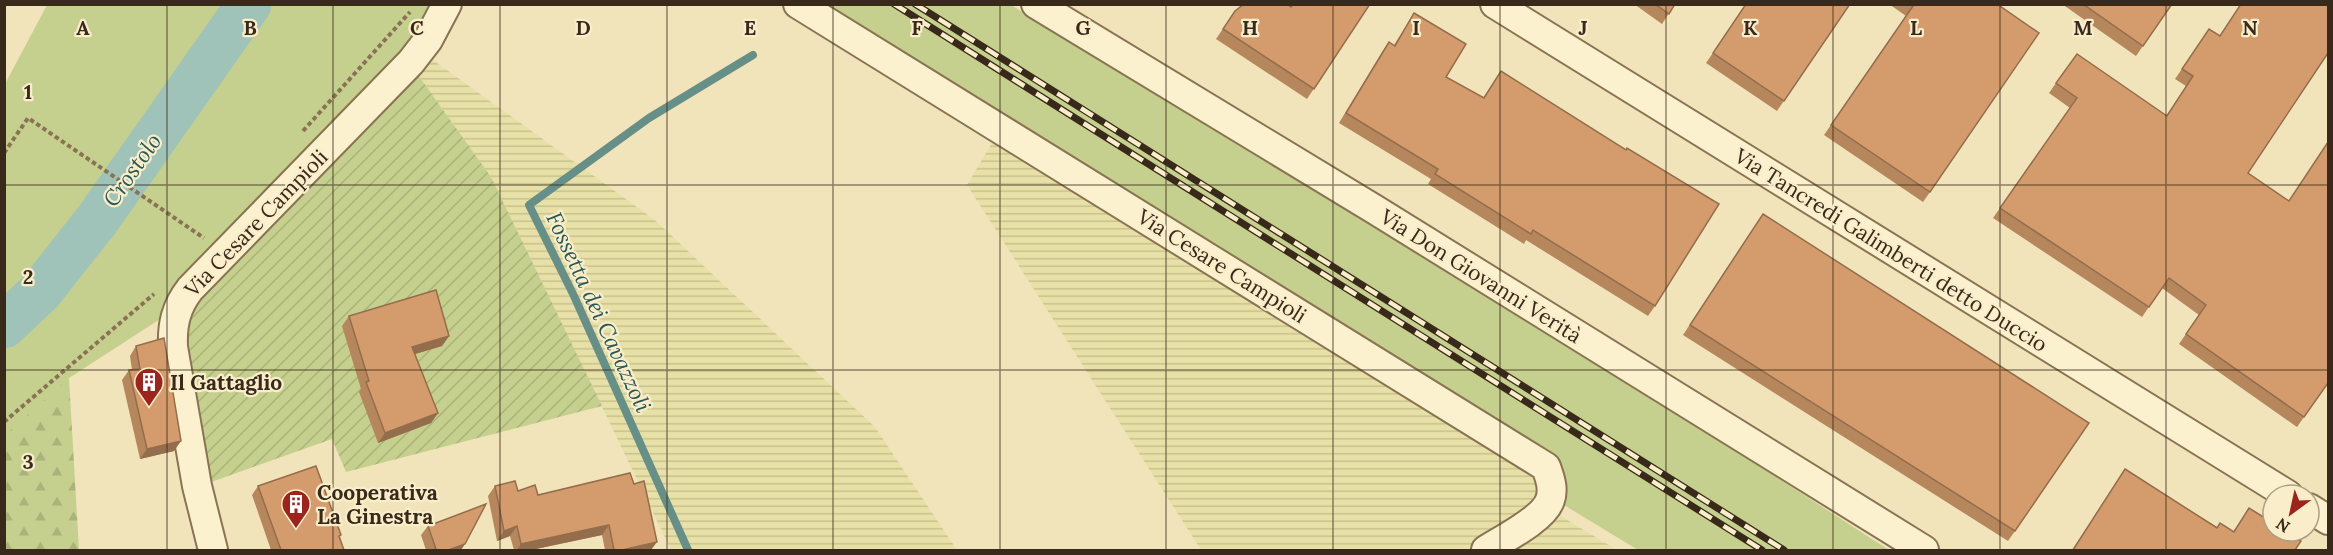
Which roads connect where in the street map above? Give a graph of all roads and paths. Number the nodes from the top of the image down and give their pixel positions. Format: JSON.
{"nodes":[{"id":1,"x":417,"y":4,"type":"edge"},
{"id":2,"x":447,"y":4,"type":"edge"},
{"id":3,"x":798,"y":4,"type":"edge"},
{"id":4,"x":1036,"y":4,"type":"edge"},
{"id":5,"x":1495,"y":4,"type":"edge"},
{"id":6,"x":300,"y":135,"type":"dead end"},
{"id":7,"x":4,"y":153,"type":"edge"},
{"id":8,"x":206,"y":239,"type":"dead end"},
{"id":9,"x":146,"y":302,"type":"dead end"},
{"id":10,"x":4,"y":422,"type":"edge"},
{"id":11,"x":2269,"y":483,"type":"edge"},
{"id":12,"x":213,"y":550,"type":"edge"},
{"id":13,"x":1486,"y":550,"type":"edge"},
{"id":14,"x":1924,"y":550,"type":"edge"}],
"edges":[{"from":1,"to":6,"type":"path"},
{"from":2,"to":12,"type":"street","name":"Via Cesare Campioli"},
{"from":3,"to":13,"type":"street","name":"Via Cesare Campioli"},
{"from":4,"to":14,"type":"street","name":"Via Don Giovanni Verità"},
{"from":5,"to":11,"type":"street","name":"Via Tancredi Galimberti detto Duccio"},
{"from":7,"to":8,"type":"path"},
{"from":9,"to":10,"type":"path"}]}
